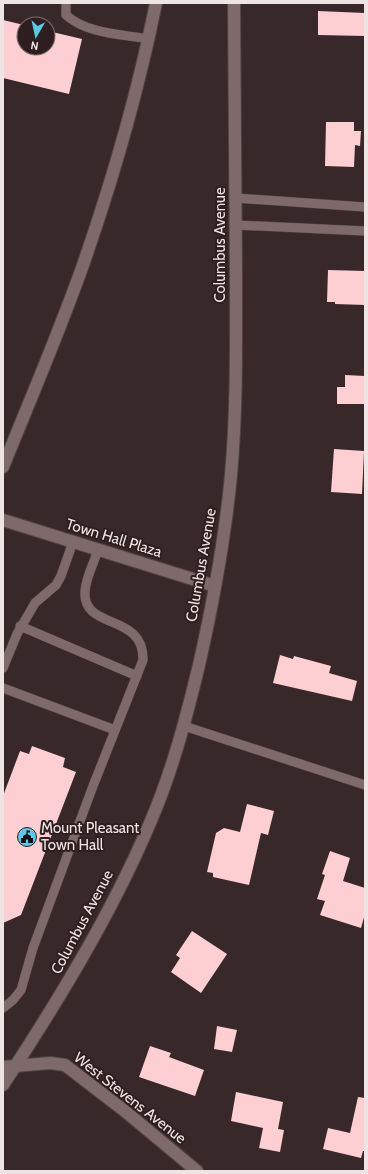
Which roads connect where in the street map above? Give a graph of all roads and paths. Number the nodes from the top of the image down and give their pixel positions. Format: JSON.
{"nodes":[{"id":1,"x":66,"y":3,"type":"edge"},
{"id":2,"x":156,"y":3,"type":"edge"},
{"id":3,"x":234,"y":3,"type":"edge"},
{"id":4,"x":148,"y":39,"type":"junction"},
{"id":5,"x":236,"y":198,"type":"junction"},
{"id":6,"x":365,"y":207,"type":"edge"},
{"id":7,"x":236,"y":225,"type":"junction"},
{"id":8,"x":365,"y":231,"type":"edge"},
{"id":9,"x":3,"y":467,"type":"edge"},
{"id":10,"x":3,"y":520,"type":"edge"},
{"id":11,"x":73,"y":542,"type":"junction"},
{"id":12,"x":98,"y":550,"type":"junction"},
{"id":13,"x":215,"y":586,"type":"junction"},
{"id":14,"x":20,"y":626,"type":"junction"},
{"id":15,"x":3,"y":668,"type":"edge"},
{"id":16,"x":137,"y":676,"type":"junction"},
{"id":17,"x":3,"y":688,"type":"edge"},
{"id":18,"x":184,"y":726,"type":"junction"},
{"id":19,"x":115,"y":730,"type":"junction"},
{"id":20,"x":365,"y":785,"type":"edge"},
{"id":21,"x":3,"y":1008,"type":"edge"},
{"id":22,"x":9,"y":1067,"type":"edge"},
{"id":23,"x":3,"y":1085,"type":"edge"},
{"id":24,"x":197,"y":1171,"type":"edge"}],
"edges":[{"from":1,"to":4,"type":"lane"},
{"from":2,"to":4,"type":"street"},
{"from":3,"to":5,"type":"street","name":"Columbus Avenue"},
{"from":4,"to":9,"type":"street"},
{"from":5,"to":6,"type":"lane"},
{"from":5,"to":7,"type":"street","name":"Columbus Avenue"},
{"from":7,"to":8,"type":"lane"},
{"from":7,"to":13,"type":"street","name":"Columbus Avenue"},
{"from":10,"to":11,"type":"street","name":"Town Hall Plaza"},
{"from":11,"to":12,"type":"street","name":"Town Hall Plaza"},
{"from":11,"to":14,"type":"lane"},
{"from":12,"to":13,"type":"street","name":"Town Hall Plaza"},
{"from":12,"to":16,"type":"lane"},
{"from":13,"to":18,"type":"street","name":"Columbus Avenue"},
{"from":14,"to":15,"type":"lane"},
{"from":14,"to":16,"type":"lane"},
{"from":16,"to":19,"type":"lane"},
{"from":17,"to":19,"type":"lane"},
{"from":18,"to":20,"type":"lane"},
{"from":18,"to":22,"type":"street","name":"Columbus Avenue"},
{"from":19,"to":21,"type":"lane"},
{"from":22,"to":23,"type":"street","name":"Columbus Avenue"},
{"from":22,"to":24,"type":"street","name":"West Stevens Avenue"}]}
